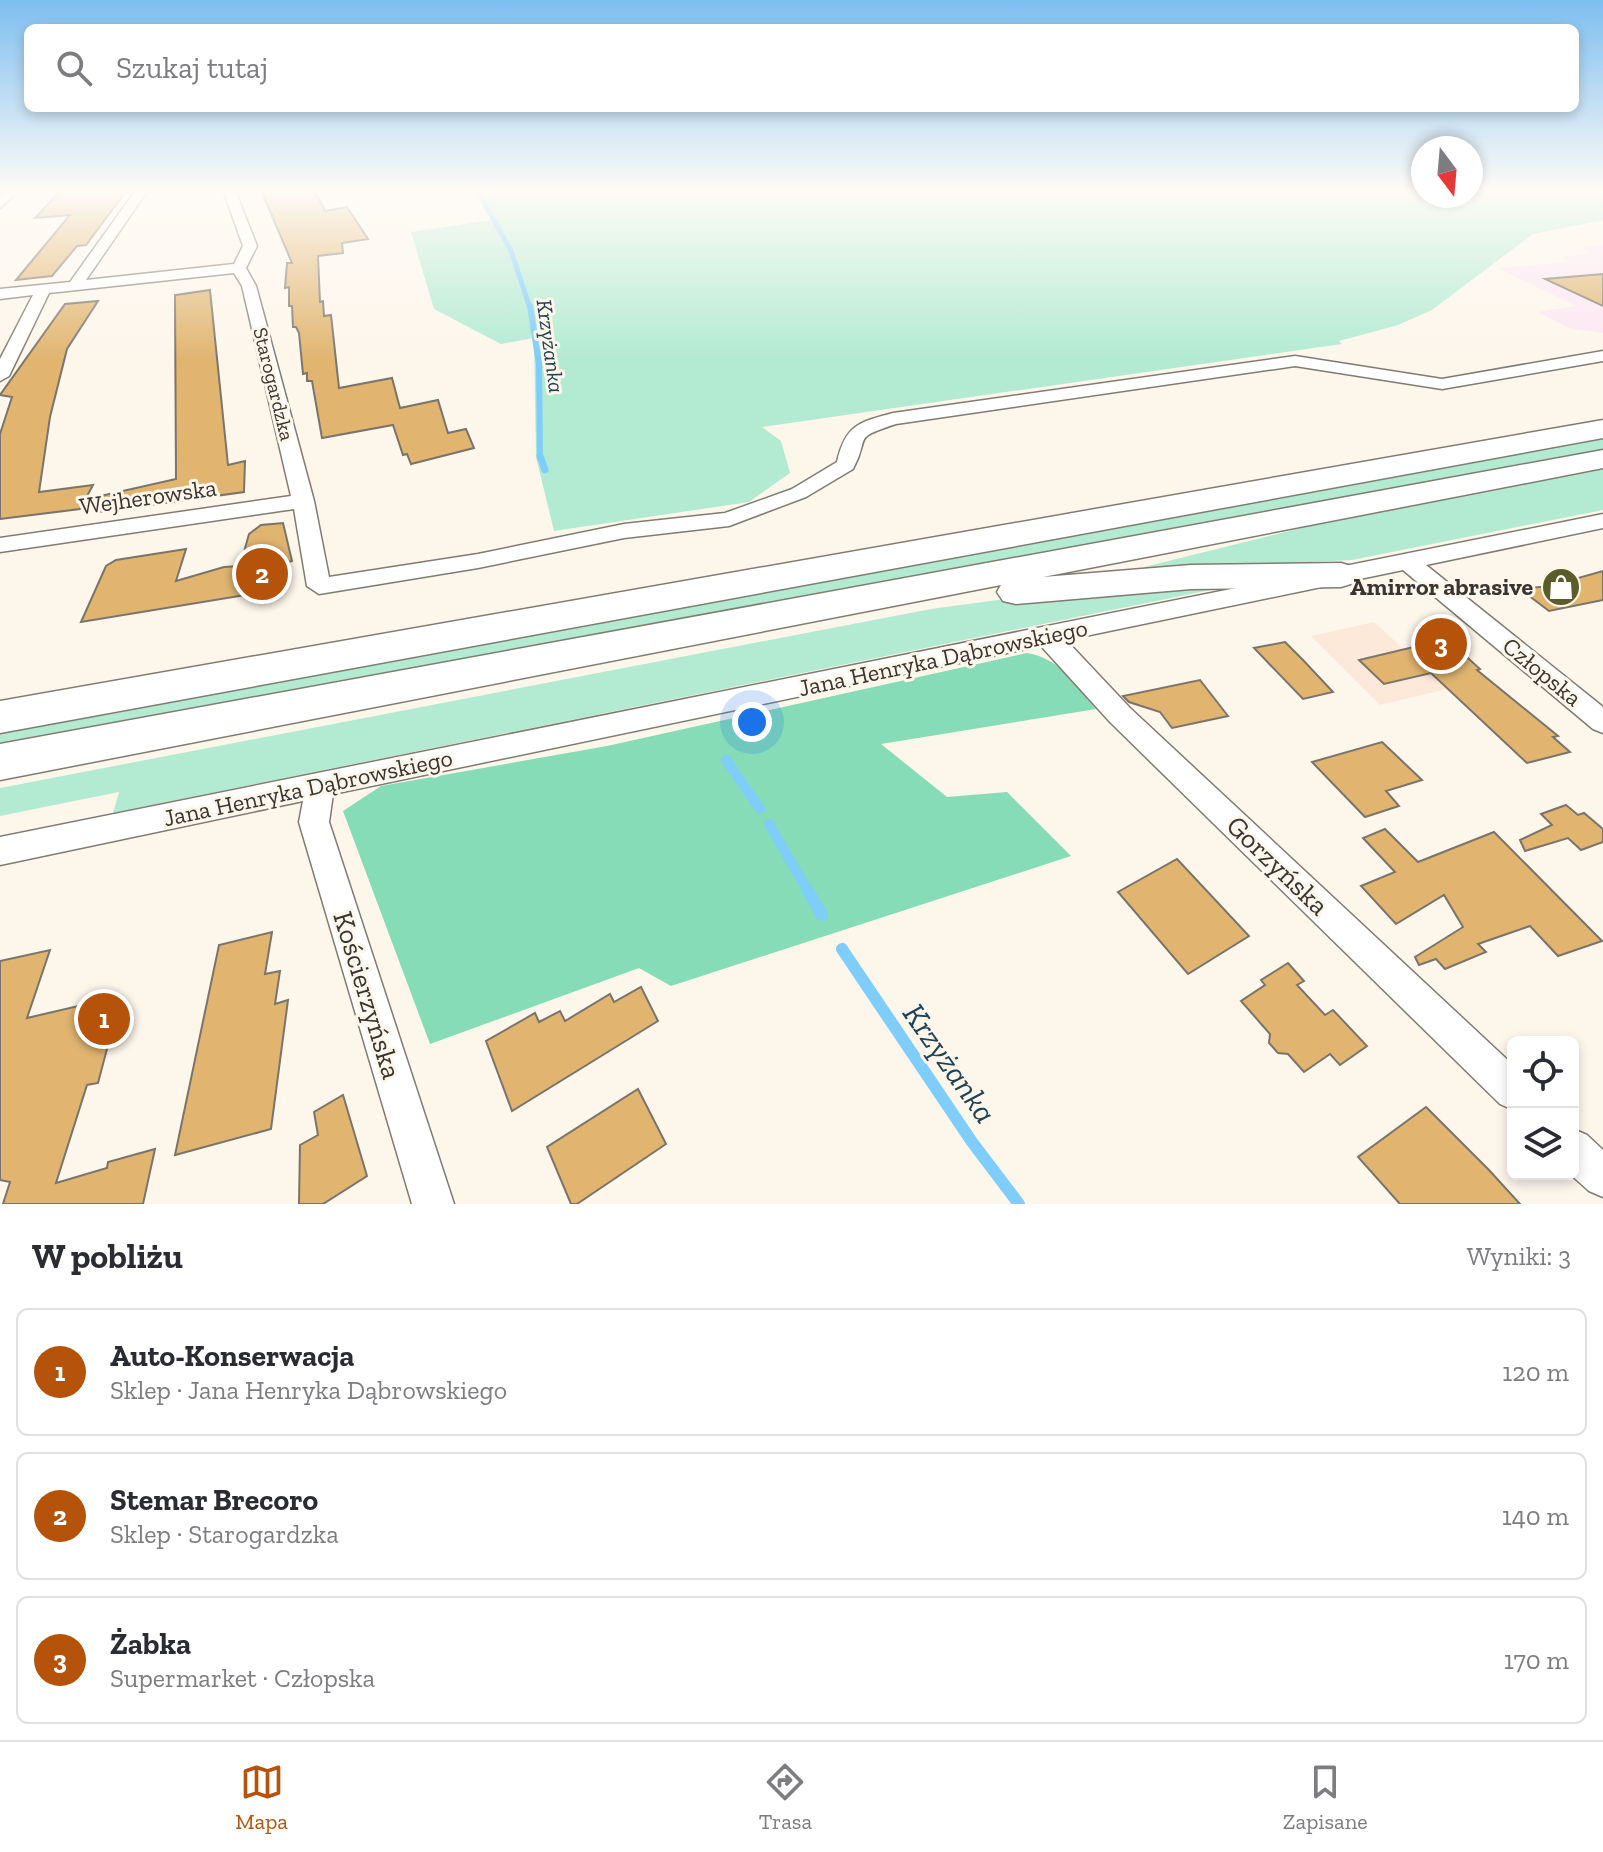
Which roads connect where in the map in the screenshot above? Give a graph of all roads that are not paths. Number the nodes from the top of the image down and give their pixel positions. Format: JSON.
{"nodes":[{"id":1,"x":103,"y":246,"type":"edge"},
{"id":2,"x":250,"y":246,"type":"edge"},
{"id":3,"x":239,"y":268,"type":"junction"},
{"id":4,"x":76,"y":284,"type":"junction"},
{"id":5,"x":44,"y":289,"type":"junction"},
{"id":6,"x":0,"y":294,"type":"edge"},
{"id":7,"x":1603,"y":356,"type":"edge"},
{"id":8,"x":0,"y":376,"type":"edge"},
{"id":9,"x":1593,"y":429,"type":"edge"},
{"id":10,"x":1603,"y":459,"type":"edge"},
{"id":11,"x":303,"y":501,"type":"junction"},
{"id":12,"x":1603,"y":521,"type":"edge"},
{"id":13,"x":0,"y":545,"type":"edge"},
{"id":14,"x":1407,"y":561,"type":"junction"},
{"id":15,"x":1341,"y":575,"type":"junction"},
{"id":16,"x":790,"y":613,"type":"junction"},
{"id":17,"x":1047,"y":636,"type":"junction"},
{"id":18,"x":0,"y":717,"type":"edge"},
{"id":19,"x":1603,"y":722,"type":"edge"},
{"id":20,"x":0,"y":762,"type":"edge"},
{"id":21,"x":320,"y":785,"type":"junction"},
{"id":22,"x":0,"y":851,"type":"edge"},
{"id":23,"x":1507,"y":1085,"type":"edge"},
{"id":24,"x":1579,"y":1155,"type":"edge"},
{"id":25,"x":1603,"y":1177,"type":"edge"},
{"id":26,"x":433,"y":1204,"type":"edge"}],
"edges":[{"from":1,"to":4,"type":"street"},
{"from":2,"to":3,"type":"street"},
{"from":3,"to":4,"type":"street"},
{"from":3,"to":11,"type":"street","name":"Starogardzka"},
{"from":4,"to":5,"type":"street"},
{"from":5,"to":6,"type":"street"},
{"from":5,"to":8,"type":"street"},
{"from":7,"to":11,"type":"street","name":"Starogardzka"},
{"from":9,"to":18,"type":"main road"},
{"from":10,"to":16,"type":"main road"},
{"from":11,"to":13,"type":"street","name":"Wejherowska"},
{"from":12,"to":14,"type":"street","name":"Jana Henryka Dąbrowskiego"},
{"from":14,"to":15,"type":"street","name":"Jana Henryka Dąbrowskiego"},
{"from":14,"to":19,"type":"street","name":"Człopska"},
{"from":15,"to":16,"type":"main road"},
{"from":15,"to":17,"type":"street","name":"Jana Henryka Dąbrowskiego"},
{"from":16,"to":20,"type":"main road"},
{"from":17,"to":21,"type":"street","name":"Jana Henryka Dąbrowskiego"},
{"from":17,"to":23,"type":"street","name":"Gorzyńska"},
{"from":21,"to":22,"type":"street","name":"Jana Henryka Dąbrowskiego"},
{"from":21,"to":26,"type":"street","name":"Kościerzyńska"},
{"from":24,"to":25,"type":"street"}]}
